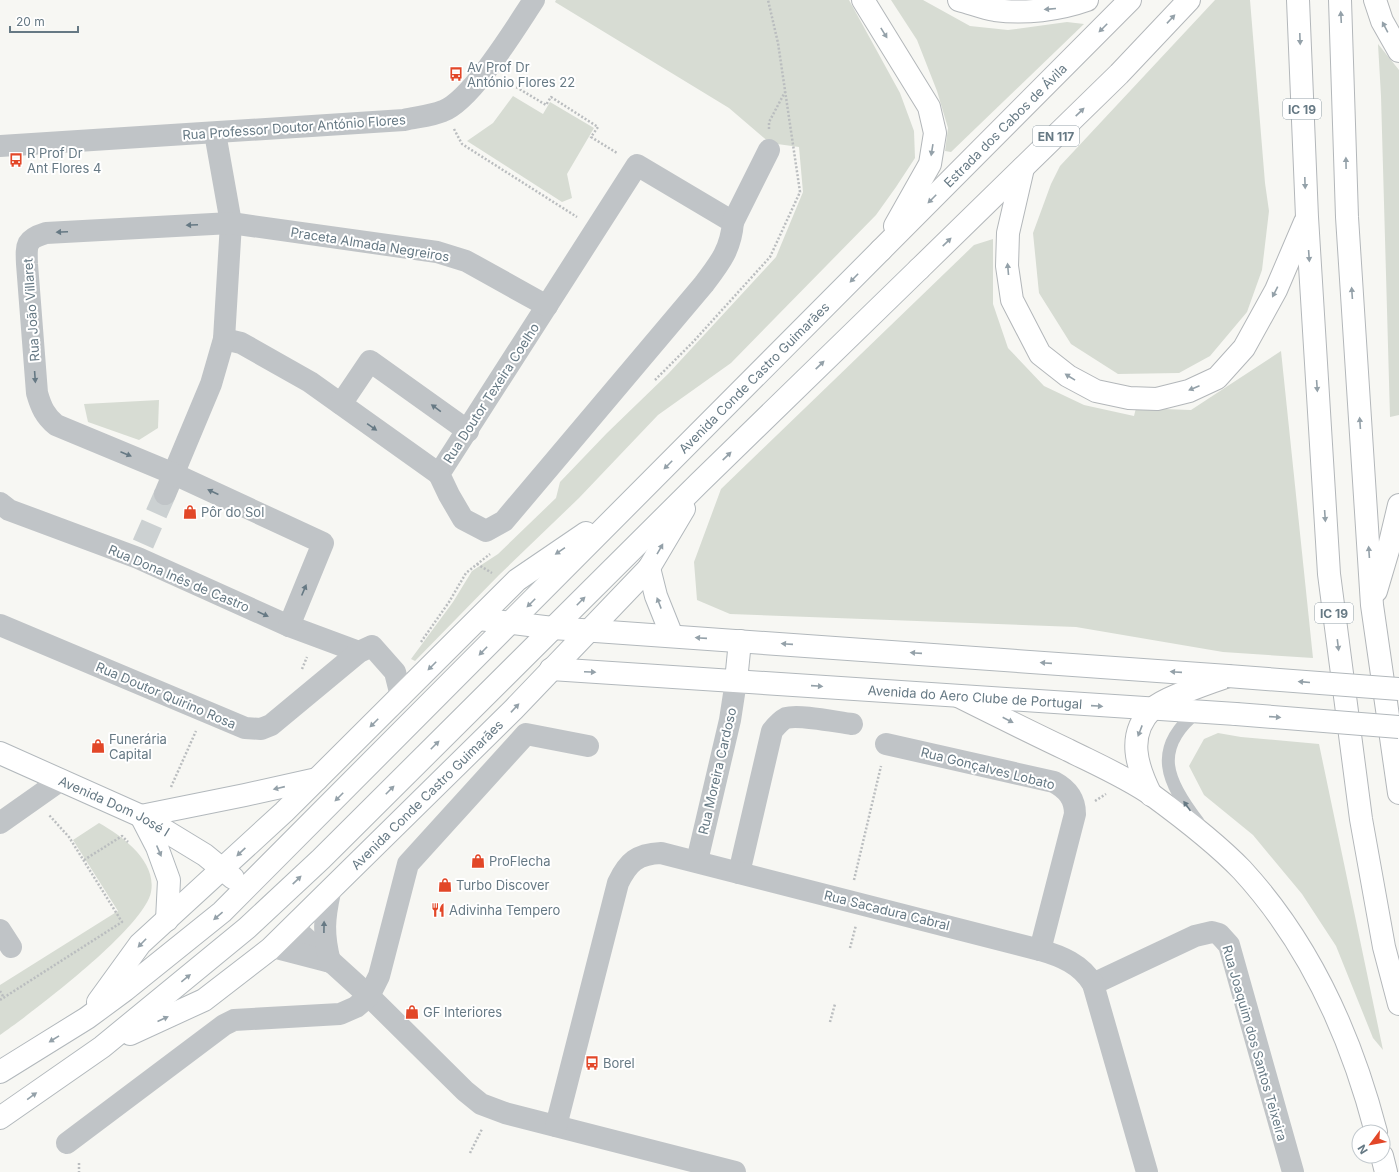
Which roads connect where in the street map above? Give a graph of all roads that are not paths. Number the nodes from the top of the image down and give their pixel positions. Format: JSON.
{"nodes":[{"id":1,"x":534,"y":0,"type":"edge"},
{"id":2,"x":863,"y":0,"type":"edge"},
{"id":3,"x":959,"y":0,"type":"edge"},
{"id":4,"x":1087,"y":0,"type":"edge"},
{"id":5,"x":1130,"y":0,"type":"edge"},
{"id":6,"x":1189,"y":0,"type":"edge"},
{"id":7,"x":1298,"y":0,"type":"edge"},
{"id":8,"x":1340,"y":0,"type":"edge"},
{"id":9,"x":1375,"y":0,"type":"edge"},
{"id":10,"x":1399,"y":51,"type":"edge"},
{"id":11,"x":215,"y":133,"type":"junction"},
{"id":12,"x":0,"y":146,"type":"edge"},
{"id":13,"x":769,"y":150,"type":"road end"},
{"id":14,"x":1023,"y":168,"type":"junction"},
{"id":15,"x":1307,"y":217,"type":"junction"},
{"id":16,"x":231,"y":222,"type":"junction"},
{"id":17,"x":733,"y":222,"type":"junction"},
{"id":18,"x":881,"y":250,"type":"junction"},
{"id":19,"x":547,"y":306,"type":"junction"},
{"id":20,"x":224,"y":339,"type":"junction"},
{"id":21,"x":340,"y":404,"type":"junction"},
{"id":22,"x":468,"y":431,"type":"junction"},
{"id":23,"x":174,"y":474,"type":"junction"},
{"id":24,"x":439,"y":474,"type":"junction"},
{"id":25,"x":699,"y":483,"type":"junction"},
{"id":26,"x":165,"y":494,"type":"tunnel mouth"},
{"id":27,"x":0,"y":503,"type":"edge"},
{"id":28,"x":627,"y":505,"type":"junction"},
{"id":29,"x":1399,"y":505,"type":"edge"},
{"id":30,"x":649,"y":568,"type":"junction"},
{"id":31,"x":1372,"y":605,"type":"junction"},
{"id":32,"x":479,"y":619,"type":"junction"},
{"id":33,"x":511,"y":623,"type":"junction"},
{"id":34,"x":0,"y":625,"type":"edge"},
{"id":35,"x":288,"y":626,"type":"junction"},
{"id":36,"x":553,"y":628,"type":"junction"},
{"id":37,"x":588,"y":630,"type":"junction"},
{"id":38,"x":672,"y":636,"type":"junction"},
{"id":39,"x":740,"y":641,"type":"junction"},
{"id":40,"x":359,"y":652,"type":"junction"},
{"id":41,"x":522,"y":659,"type":"junction"},
{"id":42,"x":551,"y":669,"type":"junction"},
{"id":43,"x":1228,"y":676,"type":"junction"},
{"id":44,"x":736,"y":681,"type":"junction"},
{"id":45,"x":1399,"y":689,"type":"edge"},
{"id":46,"x":531,"y":690,"type":"junction"},
{"id":47,"x":401,"y":696,"type":"junction"},
{"id":48,"x":960,"y":697,"type":"junction"},
{"id":49,"x":1152,"y":709,"type":"junction"},
{"id":50,"x":1197,"y":712,"type":"junction"},
{"id":51,"x":852,"y":724,"type":"dead end"},
{"id":52,"x":1399,"y":727,"type":"edge"},
{"id":53,"x":886,"y":744,"type":"road end"},
{"id":54,"x":588,"y":746,"type":"dead end"},
{"id":55,"x":0,"y":753,"type":"edge"},
{"id":56,"x":317,"y":779,"type":"junction"},
{"id":57,"x":61,"y":780,"type":"junction"},
{"id":58,"x":1399,"y":793,"type":"edge"},
{"id":59,"x":1151,"y":794,"type":"junction"},
{"id":60,"x":141,"y":816,"type":"junction"},
{"id":61,"x":0,"y":823,"type":"edge"},
{"id":62,"x":1219,"y":848,"type":"junction"},
{"id":63,"x":697,"y":861,"type":"junction"},
{"id":64,"x":222,"y":870,"type":"junction"},
{"id":65,"x":739,"y":873,"type":"junction"},
{"id":66,"x":246,"y":888,"type":"junction"},
{"id":67,"x":330,"y":892,"type":"junction"},
{"id":68,"x":269,"y":907,"type":"junction"},
{"id":69,"x":168,"y":920,"type":"junction"},
{"id":70,"x":293,"y":927,"type":"junction"},
{"id":71,"x":273,"y":947,"type":"junction"},
{"id":72,"x":1040,"y":950,"type":"junction"},
{"id":73,"x":330,"y":962,"type":"junction"},
{"id":74,"x":1092,"y":984,"type":"junction"},
{"id":75,"x":368,"y":996,"type":"junction"},
{"id":76,"x":1399,"y":1004,"type":"edge"},
{"id":77,"x":87,"y":1018,"type":"junction"},
{"id":78,"x":102,"y":1047,"type":"junction"},
{"id":79,"x":0,"y":1072,"type":"edge"},
{"id":80,"x":0,"y":1118,"type":"edge"},
{"id":81,"x":1374,"y":1124,"type":"edge"},
{"id":82,"x":556,"y":1126,"type":"junction"},
{"id":83,"x":67,"y":1143,"type":"dead end"},
{"id":84,"x":735,"y":1172,"type":"edge"},
{"id":85,"x":1147,"y":1172,"type":"edge"},
{"id":86,"x":1293,"y":1172,"type":"edge"}],
"edges":[{"from":1,"to":11,"type":"street","name":"Rua Professor Doutor António Flores"},
{"from":2,"to":18,"type":"main road","one_way":true},
{"from":4,"to":3,"type":"main road","one_way":true},
{"from":5,"to":18,"type":"main road","name":"Estrada dos Cabos de Ávila","one_way":true},
{"from":14,"to":6,"type":"main road","number":"EN 117","one_way":true},
{"from":7,"to":15,"type":"main road","number":"IC 19","one_way":true},
{"from":31,"to":8,"type":"main road","number":"IC 19","one_way":true},
{"from":10,"to":9,"type":"main road","one_way":true},
{"from":11,"to":12,"type":"street","name":"Rua Professor Doutor António Flores"},
{"from":11,"to":16,"type":"street"},
{"from":13,"to":17,"type":"street","name":"Rua Doutor Texeira Coelho"},
{"from":15,"to":14,"type":"main road","one_way":true},
{"from":25,"to":14,"type":"main road","name":"Avenida Conde Castro Guimarães","number":"EN 117","one_way":true},
{"from":15,"to":76,"type":"main road","number":"IC 19","one_way":true},
{"from":16,"to":19,"type":"street","name":"Praceta Almada Negreiros"},
{"from":16,"to":20,"type":"street"},
{"from":16,"to":23,"type":"street","name":"Rua João Villaret","one_way":true},
{"from":17,"to":19,"type":"street","name":"Rua Doutor Texeira Coelho"},
{"from":17,"to":24,"type":"street","name":"Rua Doutor Texeira Coelho"},
{"from":18,"to":28,"type":"main road","name":"Avenida Conde Castro Guimarães","one_way":true},
{"from":19,"to":22,"type":"street","name":"Rua Doutor Texeira Coelho"},
{"from":20,"to":21,"type":"street"},
{"from":20,"to":23,"type":"street"},
{"from":22,"to":21,"type":"street","one_way":true},
{"from":21,"to":24,"type":"street","one_way":true},
{"from":22,"to":24,"type":"street","name":"Rua Doutor Texeira Coelho"},
{"from":23,"to":26,"type":"street"},
{"from":35,"to":23,"type":"street","name":"Rua João Villaret","one_way":true},
{"from":30,"to":25,"type":"main road","name":"Avenida Conde Castro Guimarães","one_way":true},
{"from":36,"to":25,"type":"main road","name":"Avenida Conde Castro Guimarães","one_way":true},
{"from":27,"to":35,"type":"street","name":"Rua Dona Inês de Castro","one_way":true},
{"from":28,"to":32,"type":"main road","name":"Avenida Conde Castro Guimarães","one_way":true},
{"from":28,"to":33,"type":"main road","name":"Avenida Conde Castro Guimarães","one_way":true},
{"from":29,"to":31,"type":"main road"},
{"from":30,"to":37,"type":"main road","name":"Avenida Conde Castro Guimarães"},
{"from":38,"to":30,"type":"main road","one_way":true},
{"from":31,"to":58,"type":"main road","number":"IC 19"},
{"from":32,"to":33,"type":"main road"},
{"from":32,"to":47,"type":"main road","name":"Avenida Conde Castro Guimarães","one_way":true},
{"from":33,"to":36,"type":"main road"},
{"from":33,"to":41,"type":"main road"},
{"from":33,"to":66,"type":"main road","name":"Avenida Conde Castro Guimarães","one_way":true},
{"from":34,"to":40,"type":"street","name":"Rua Doutor Quirino Rosa"},
{"from":35,"to":40,"type":"street","name":"Rua Dona Inês de Castro"},
{"from":36,"to":37,"type":"main road"},
{"from":36,"to":41,"type":"main road","name":"Avenida Conde Castro Guimarães"},
{"from":37,"to":38,"type":"main road"},
{"from":37,"to":42,"type":"main road","name":"Avenida Conde Castro Guimarães"},
{"from":39,"to":38,"type":"main road","one_way":true},
{"from":43,"to":39,"type":"main road","one_way":true},
{"from":39,"to":44,"type":"main road"},
{"from":40,"to":47,"type":"street"},
{"from":41,"to":46,"type":"main road"},
{"from":68,"to":41,"type":"main road","name":"Avenida Conde Castro Guimarães","one_way":true},
{"from":42,"to":44,"type":"main road","name":"Avenida do Aero Clube de Portugal","one_way":true},
{"from":42,"to":46,"type":"main road","name":"Avenida Conde Castro Guimarães"},
{"from":45,"to":43,"type":"main road","one_way":true,"bridge":true},
{"from":43,"to":49,"type":"main road"},
{"from":44,"to":48,"type":"main road","name":"Avenida do Aero Clube de Portugal","one_way":true},
{"from":44,"to":63,"type":"street","name":"Rua Moreira Cardoso"},
{"from":67,"to":46,"type":"main road","name":"Avenida Conde Castro Guimarães","one_way":true},
{"from":47,"to":56,"type":"main road","name":"Avenida Conde Castro Guimarães","one_way":true},
{"from":48,"to":49,"type":"main road","name":"Avenida do Aero Clube de Portugal","one_way":true},
{"from":48,"to":59,"type":"main road","one_way":true},
{"from":49,"to":50,"type":"main road","name":"Avenida do Aero Clube de Portugal"},
{"from":49,"to":59,"type":"main road","one_way":true},
{"from":50,"to":52,"type":"main road","name":"Avenida do Aero Clube de Portugal","one_way":true,"bridge":true},
{"from":62,"to":50,"type":"lane","one_way":true},
{"from":51,"to":65,"type":"street"},
{"from":53,"to":72,"type":"street","name":"Rua Gonçalves Lobato"},
{"from":54,"to":75,"type":"street"},
{"from":55,"to":57,"type":"main road","name":"Avenida Dom José I"},
{"from":56,"to":60,"type":"main road","one_way":true},
{"from":56,"to":64,"type":"main road","name":"Avenida Conde Castro Guimarães","one_way":true},
{"from":57,"to":60,"type":"main road","name":"Avenida Dom José I"},
{"from":57,"to":61,"type":"street"},
{"from":59,"to":62,"type":"main road"},
{"from":60,"to":64,"type":"main road","name":"Avenida Dom José I"},
{"from":60,"to":69,"type":"main road","one_way":true},
{"from":62,"to":81,"type":"main road"},
{"from":63,"to":65,"type":"street","name":"Rua Sacadura Cabral"},
{"from":63,"to":82,"type":"street","name":"Rua Sacadura Cabral"},
{"from":64,"to":66,"type":"main road","name":"Avenida Dom José I"},
{"from":64,"to":69,"type":"main road","name":"Avenida Conde Castro Guimarães"},
{"from":65,"to":72,"type":"street","name":"Rua Sacadura Cabral"},
{"from":66,"to":68,"type":"main road","name":"Avenida Dom José I"},
{"from":66,"to":77,"type":"main road","name":"Avenida Conde Castro Guimarães","one_way":true},
{"from":67,"to":70,"type":"main road","name":"Avenida Conde Castro Guimarães"},
{"from":73,"to":67,"type":"street","one_way":true},
{"from":68,"to":70,"type":"main road","name":"Avenida Dom José I"},
{"from":78,"to":68,"type":"main road","name":"Avenida Conde Castro Guimarães","one_way":true},
{"from":69,"to":77,"type":"main road","name":"Avenida Conde Castro Guimarães","one_way":true},
{"from":70,"to":71,"type":"main road","name":"Avenida Conde Castro Guimarães"},
{"from":70,"to":73,"type":"street"},
{"from":71,"to":73,"type":"street"},
{"from":78,"to":71,"type":"main road","name":"Avenida Conde Castro Guimarães","one_way":true},
{"from":72,"to":74,"type":"street","name":"Rua Sacadura Cabral"},
{"from":73,"to":75,"type":"street"},
{"from":74,"to":85,"type":"street"},
{"from":74,"to":86,"type":"street","name":"Rua Joaquim dos Santos Teixeira"},
{"from":75,"to":82,"type":"street"},
{"from":75,"to":83,"type":"street"},
{"from":77,"to":79,"type":"main road","name":"Avenida Conde Castro Guimarães","one_way":true},
{"from":80,"to":78,"type":"main road","name":"Avenida Conde Castro Guimarães","one_way":true},
{"from":82,"to":84,"type":"street"}]}
